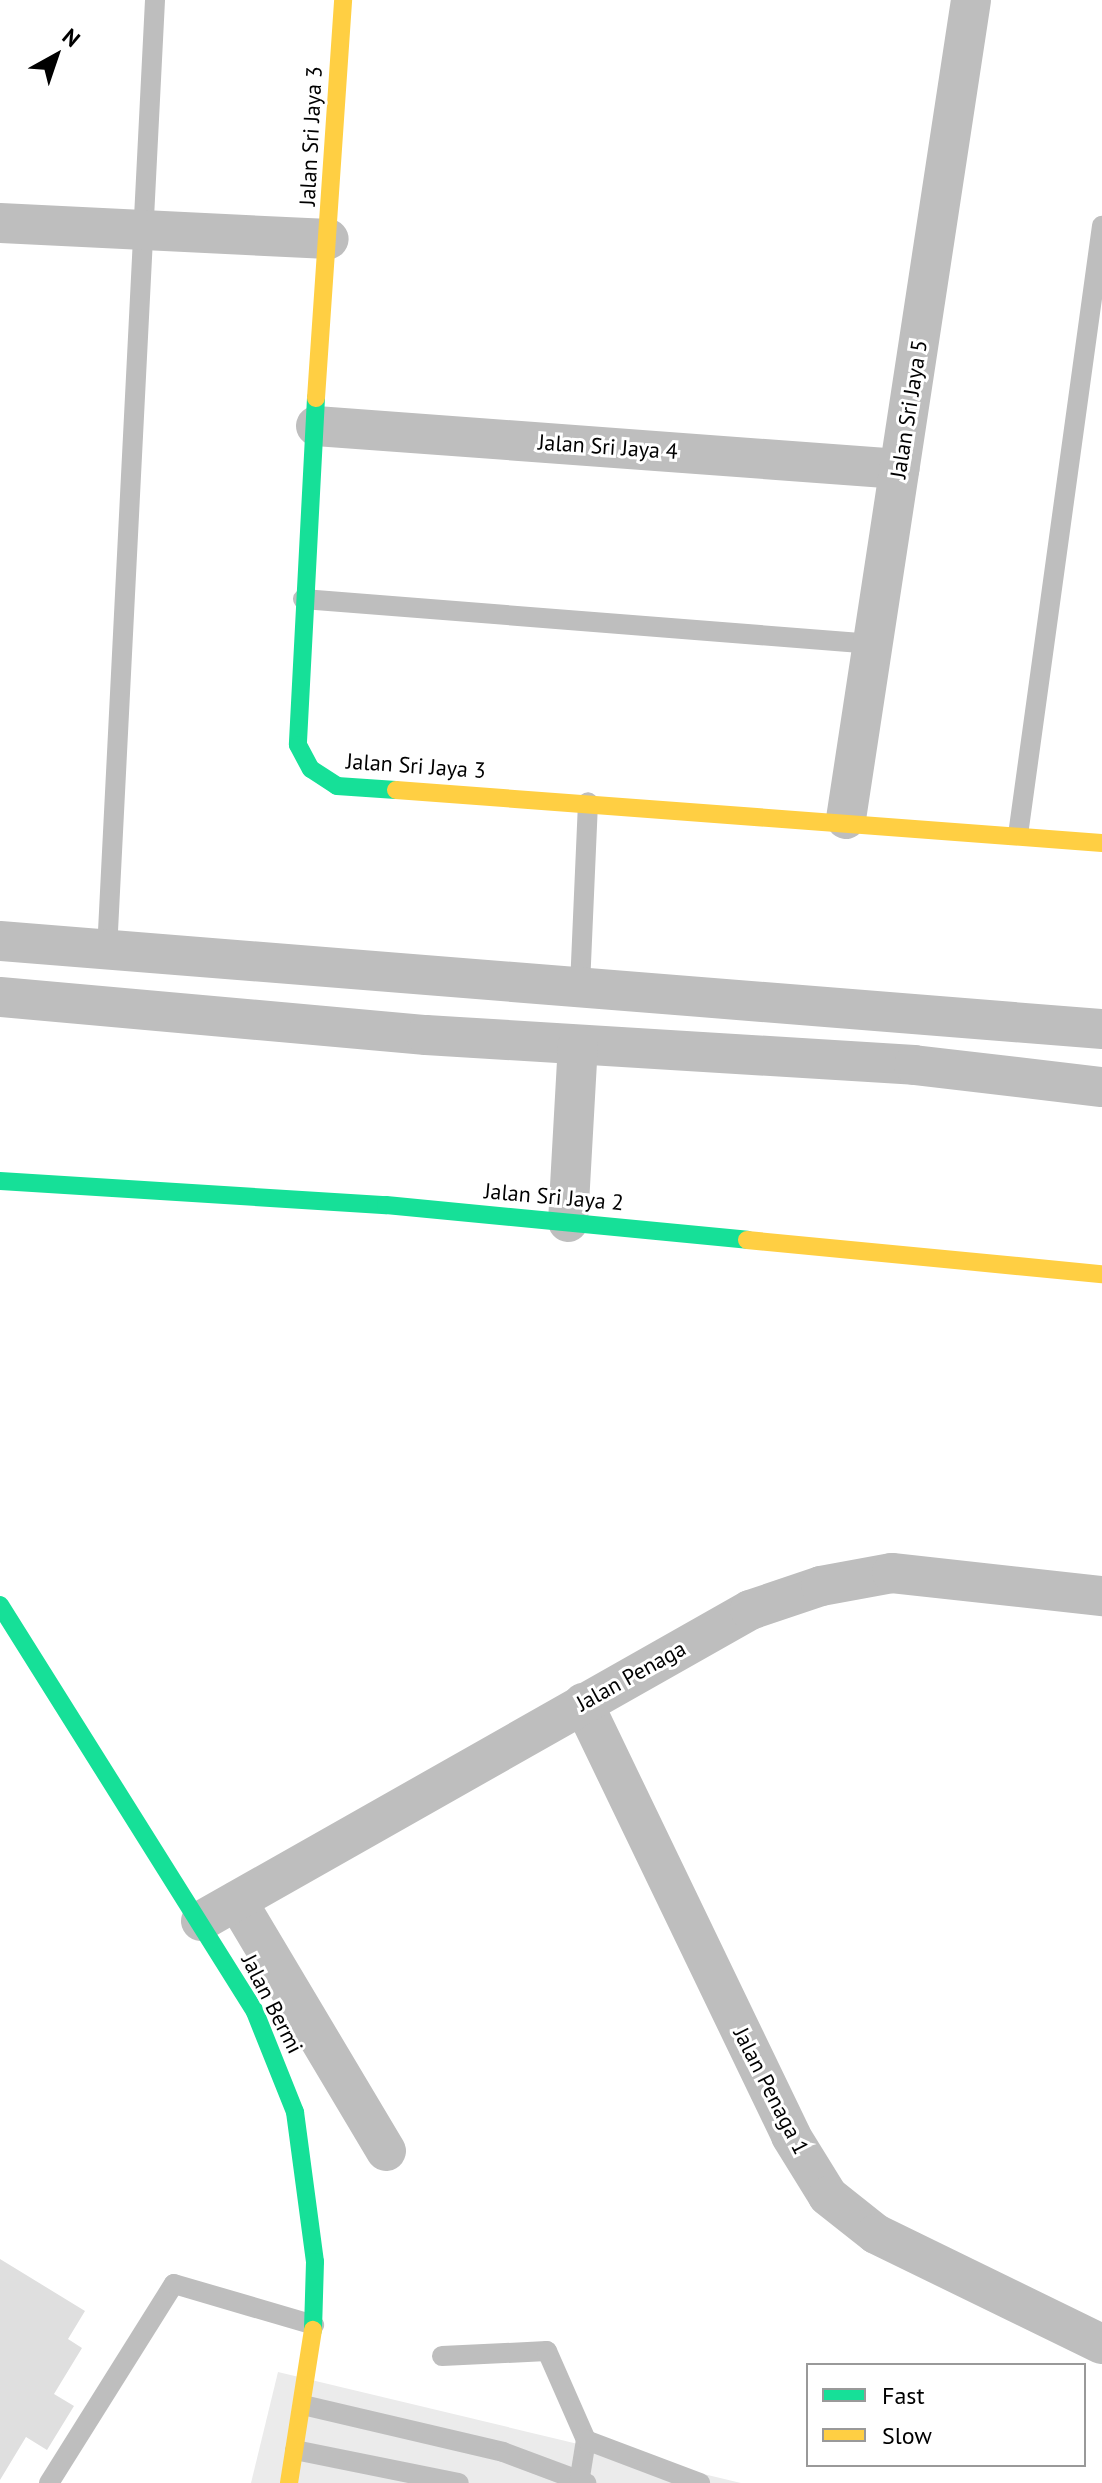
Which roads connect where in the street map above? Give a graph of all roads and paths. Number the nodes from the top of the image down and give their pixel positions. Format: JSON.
{"nodes":[{"id":1,"x":155,"y":0,"type":"edge"},
{"id":2,"x":343,"y":0,"type":"edge"},
{"id":3,"x":971,"y":0,"type":"edge"},
{"id":4,"x":0,"y":223,"type":"edge"},
{"id":5,"x":1102,"y":226,"type":"edge"},
{"id":6,"x":143,"y":230,"type":"junction"},
{"id":7,"x":329,"y":239,"type":"junction"},
{"id":8,"x":316,"y":426,"type":"junction"},
{"id":9,"x":899,"y":469,"type":"junction"},
{"id":10,"x":303,"y":599,"type":"junction"},
{"id":11,"x":873,"y":644,"type":"junction"},
{"id":12,"x":588,"y":802,"type":"junction"},
{"id":13,"x":846,"y":819,"type":"junction"},
{"id":14,"x":1018,"y":835,"type":"junction"},
{"id":15,"x":1102,"y":843,"type":"edge"},
{"id":16,"x":0,"y":941,"type":"edge"},
{"id":17,"x":107,"y":951,"type":"junction"},
{"id":18,"x":580,"y":986,"type":"junction"},
{"id":19,"x":0,"y":997,"type":"edge"},
{"id":20,"x":1102,"y":1029,"type":"edge"},
{"id":21,"x":578,"y":1045,"type":"junction"},
{"id":22,"x":1102,"y":1087,"type":"edge"},
{"id":23,"x":0,"y":1181,"type":"edge"},
{"id":24,"x":568,"y":1222,"type":"junction"},
{"id":25,"x":1102,"y":1274,"type":"edge"},
{"id":26,"x":1102,"y":1596,"type":"edge"},
{"id":27,"x":0,"y":1605,"type":"edge"},
{"id":28,"x":583,"y":1703,"type":"junction"},
{"id":29,"x":237,"y":1901,"type":"junction"},
{"id":30,"x":201,"y":1921,"type":"junction"},
{"id":31,"x":386,"y":2151,"type":"dead end"},
{"id":32,"x":314,"y":2325,"type":"junction"},
{"id":33,"x":1102,"y":2344,"type":"edge"},
{"id":34,"x":442,"y":2356,"type":"dead end"},
{"id":35,"x":303,"y":2405,"type":"junction"},
{"id":36,"x":586,"y":2440,"type":"junction"},
{"id":37,"x":295,"y":2450,"type":"junction"},
{"id":38,"x":582,"y":2482,"type":"edge"},
{"id":39,"x":49,"y":2483,"type":"edge"},
{"id":40,"x":289,"y":2483,"type":"edge"},
{"id":41,"x":459,"y":2483,"type":"edge"},
{"id":42,"x":700,"y":2483,"type":"edge"}],
"edges":[{"from":1,"to":6,"type":"lane"},
{"from":2,"to":7,"type":"street","name":"Jalan Sri Jaya 3"},
{"from":3,"to":9,"type":"street","name":"Jalan Sri Jaya 5"},
{"from":4,"to":6,"type":"street"},
{"from":5,"to":14,"type":"lane"},
{"from":6,"to":7,"type":"street"},
{"from":6,"to":17,"type":"lane"},
{"from":7,"to":8,"type":"street","name":"Jalan Sri Jaya 3"},
{"from":8,"to":9,"type":"street","name":"Jalan Sri Jaya 4"},
{"from":8,"to":10,"type":"street","name":"Jalan Sri Jaya 3"},
{"from":9,"to":11,"type":"street","name":"Jalan Sri Jaya 5"},
{"from":10,"to":11,"type":"lane"},
{"from":10,"to":12,"type":"street","name":"Jalan Sri Jaya 3"},
{"from":11,"to":13,"type":"street","name":"Jalan Sri Jaya 5"},
{"from":12,"to":13,"type":"street","name":"Jalan Sri Jaya 3"},
{"from":12,"to":18,"type":"lane"},
{"from":13,"to":14,"type":"street","name":"Jalan Sri Jaya 3"},
{"from":14,"to":15,"type":"street","name":"Jalan Sri Jaya 3"},
{"from":16,"to":17,"type":"street"},
{"from":17,"to":18,"type":"street"},
{"from":18,"to":20,"type":"street"},
{"from":19,"to":21,"type":"street"},
{"from":21,"to":22,"type":"street"},
{"from":21,"to":24,"type":"street"},
{"from":23,"to":24,"type":"street","name":"Jalan Sri Jaya 2"},
{"from":24,"to":25,"type":"street","name":"Jalan Sri Jaya 2"},
{"from":26,"to":28,"type":"street","name":"Jalan Penaga"},
{"from":27,"to":30,"type":"street","name":"Jalan Bermi"},
{"from":28,"to":29,"type":"street","name":"Jalan Penaga"},
{"from":28,"to":33,"type":"street","name":"Jalan Penaga 1"},
{"from":29,"to":30,"type":"street","name":"Jalan Penaga"},
{"from":29,"to":31,"type":"street"},
{"from":30,"to":32,"type":"street","name":"Jalan Bermi"},
{"from":32,"to":35,"type":"street","name":"Jalan Bermi"},
{"from":32,"to":39,"type":"lane"},
{"from":34,"to":36,"type":"lane"},
{"from":35,"to":37,"type":"street","name":"Jalan Bermi"},
{"from":35,"to":38,"type":"lane"},
{"from":36,"to":38,"type":"lane"},
{"from":36,"to":42,"type":"lane"},
{"from":37,"to":40,"type":"street","name":"Jalan Bermi"},
{"from":37,"to":41,"type":"lane"}]}
